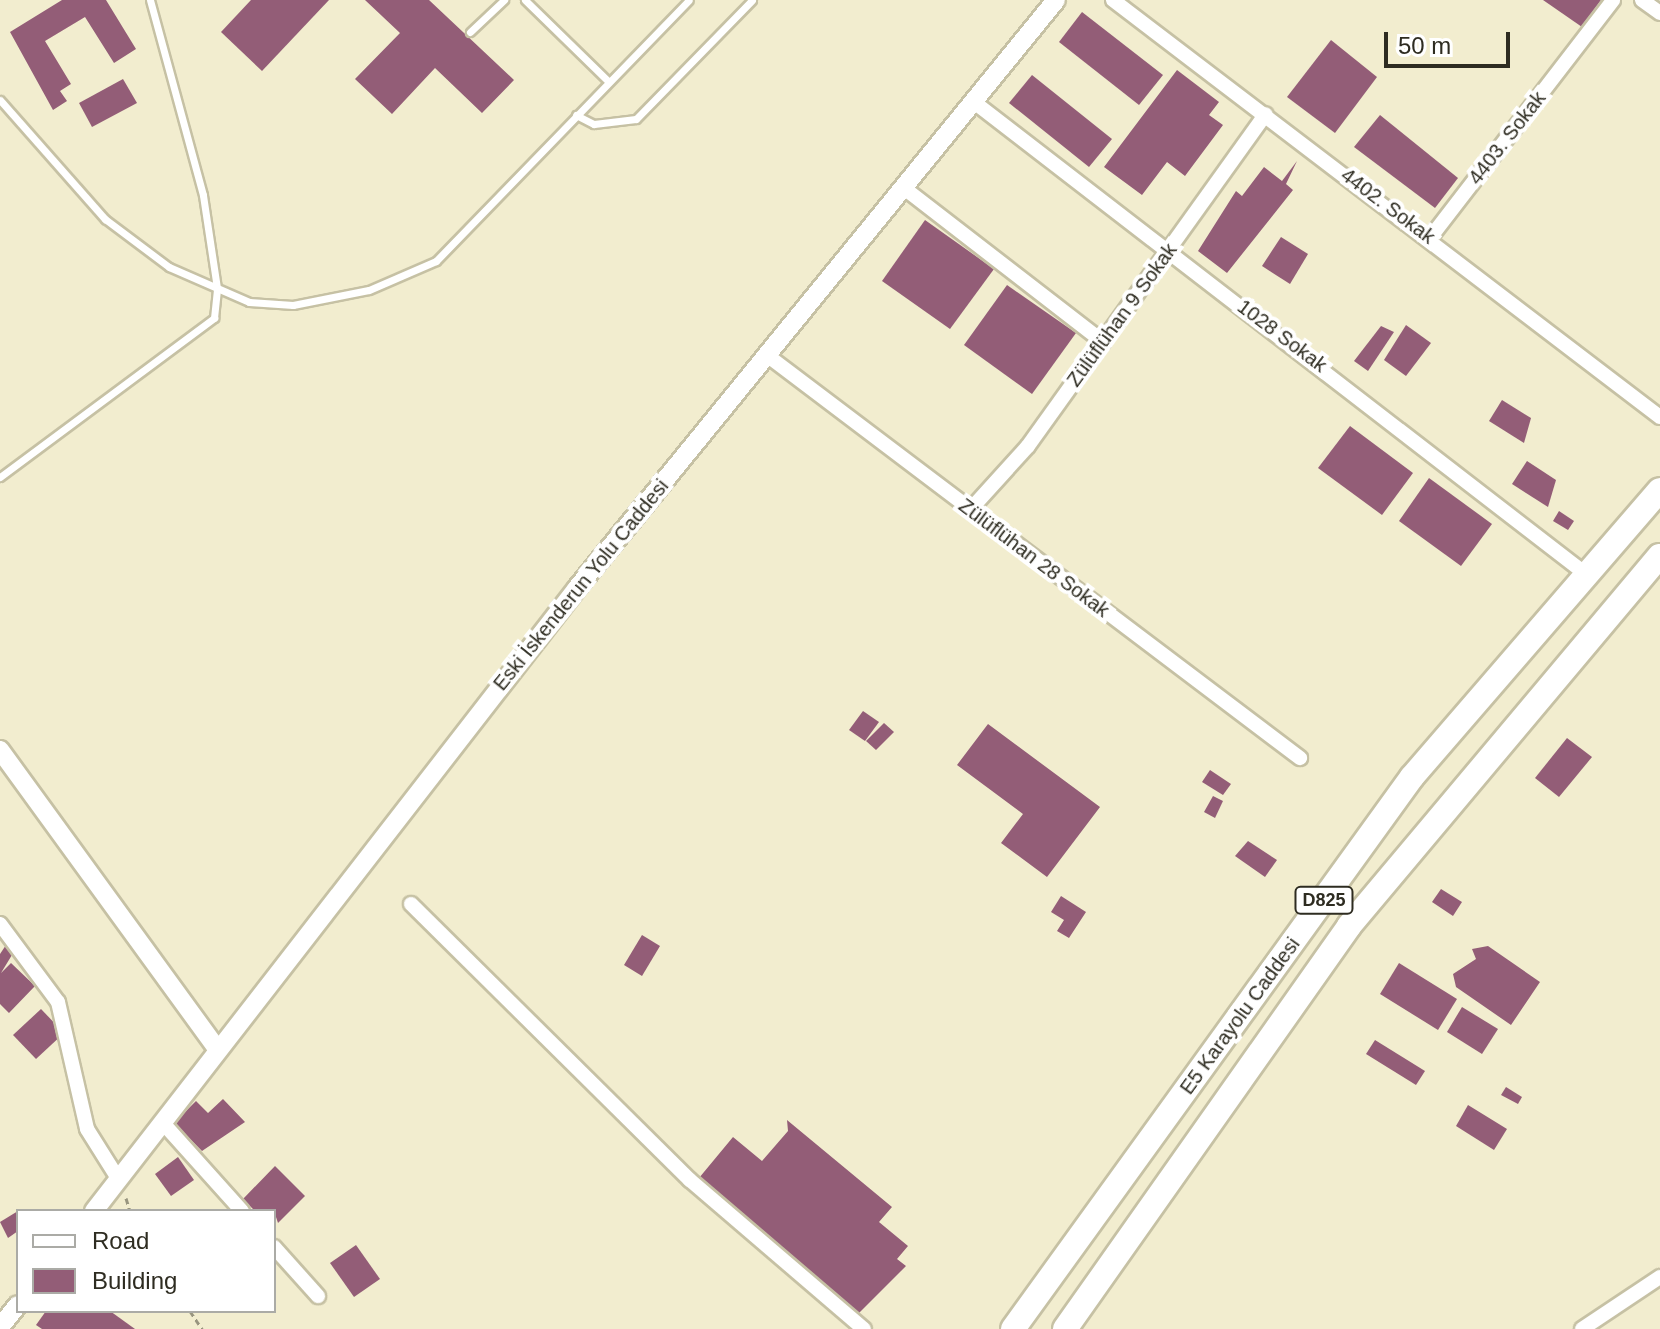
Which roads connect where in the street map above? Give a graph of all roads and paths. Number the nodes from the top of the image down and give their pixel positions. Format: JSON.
{"nodes":[{"id":1,"x":150,"y":0,"type":"edge"},
{"id":2,"x":504,"y":0,"type":"edge"},
{"id":3,"x":525,"y":0,"type":"edge"},
{"id":4,"x":689,"y":0,"type":"edge"},
{"id":5,"x":752,"y":0,"type":"edge"},
{"id":6,"x":1056,"y":0,"type":"edge"},
{"id":7,"x":1113,"y":0,"type":"edge"},
{"id":8,"x":1613,"y":0,"type":"edge"},
{"id":9,"x":1642,"y":0,"type":"edge"},
{"id":10,"x":1660,"y":13,"type":"edge"},
{"id":11,"x":470,"y":32,"type":"dead end"},
{"id":12,"x":609,"y":82,"type":"junction"},
{"id":13,"x":0,"y":100,"type":"edge"},
{"id":14,"x":974,"y":102,"type":"junction"},
{"id":15,"x":1266,"y":114,"type":"junction"},
{"id":16,"x":576,"y":115,"type":"junction"},
{"id":17,"x":904,"y":188,"type":"junction"},
{"id":18,"x":1430,"y":238,"type":"junction"},
{"id":19,"x":1169,"y":249,"type":"junction"},
{"id":20,"x":217,"y":288,"type":"junction"},
{"id":21,"x":1103,"y":342,"type":"junction"},
{"id":22,"x":768,"y":356,"type":"junction"},
{"id":23,"x":1660,"y":417,"type":"edge"},
{"id":24,"x":0,"y":477,"type":"edge"},
{"id":25,"x":1660,"y":490,"type":"edge"},
{"id":26,"x":970,"y":510,"type":"junction"},
{"id":27,"x":1660,"y":556,"type":"edge"},
{"id":28,"x":1587,"y":575,"type":"junction"},
{"id":29,"x":0,"y":750,"type":"edge"},
{"id":30,"x":1300,"y":758,"type":"dead end"},
{"id":31,"x":411,"y":904,"type":"dead end"},
{"id":32,"x":0,"y":924,"type":"edge"},
{"id":33,"x":217,"y":1049,"type":"junction"},
{"id":34,"x":163,"y":1123,"type":"junction"},
{"id":35,"x":119,"y":1180,"type":"junction"},
{"id":36,"x":96,"y":1209,"type":"edge"},
{"id":37,"x":240,"y":1209,"type":"edge"},
{"id":38,"x":276,"y":1249,"type":"edge"},
{"id":39,"x":1660,"y":1277,"type":"edge"},
{"id":40,"x":318,"y":1296,"type":"dead end"},
{"id":41,"x":16,"y":1307,"type":"edge"},
{"id":42,"x":0,"y":1327,"type":"edge"},
{"id":43,"x":864,"y":1329,"type":"edge"},
{"id":44,"x":1013,"y":1329,"type":"edge"},
{"id":45,"x":1065,"y":1329,"type":"edge"},
{"id":46,"x":1582,"y":1329,"type":"edge"}],
"edges":[{"from":1,"to":20,"type":"lane"},
{"from":2,"to":11,"type":"lane"},
{"from":3,"to":12,"type":"lane"},
{"from":4,"to":12,"type":"lane"},
{"from":5,"to":16,"type":"lane"},
{"from":6,"to":14,"type":"street","name":"Eski İskenderun Yolu Caddesi"},
{"from":7,"to":15,"type":"street","name":"4402. Sokak"},
{"from":8,"to":18,"type":"street","name":"4403. Sokak"},
{"from":9,"to":10,"type":"street"},
{"from":12,"to":16,"type":"lane"},
{"from":13,"to":20,"type":"lane"},
{"from":14,"to":17,"type":"street","name":"Eski İskenderun Yolu Caddesi"},
{"from":14,"to":19,"type":"street","name":"1028 Sokak"},
{"from":15,"to":18,"type":"street","name":"4402. Sokak"},
{"from":15,"to":19,"type":"street","name":"Zülüflühan 9 Sokak"},
{"from":16,"to":20,"type":"lane"},
{"from":17,"to":21,"type":"street"},
{"from":17,"to":22,"type":"street","name":"Eski İskenderun Yolu Caddesi"},
{"from":18,"to":23,"type":"street","name":"4402. Sokak"},
{"from":19,"to":21,"type":"street","name":"Zülüflühan 9 Sokak"},
{"from":19,"to":28,"type":"street","name":"1028 Sokak"},
{"from":20,"to":24,"type":"lane"},
{"from":21,"to":26,"type":"street","name":"Zülüflühan 9 Sokak"},
{"from":22,"to":26,"type":"street","name":"Zülüflühan 28 Sokak"},
{"from":22,"to":33,"type":"street","name":"Eski İskenderun Yolu Caddesi"},
{"from":25,"to":28,"type":"highway","name":"E5 Karayolu Caddesi","number":"D825"},
{"from":26,"to":30,"type":"street","name":"Zülüflühan 28 Sokak"},
{"from":27,"to":45,"type":"highway","name":"E5 Karayolu Caddesi","number":"D825"},
{"from":28,"to":44,"type":"highway","name":"E5 Karayolu Caddesi","number":"D825"},
{"from":29,"to":33,"type":"street"},
{"from":31,"to":43,"type":"street"},
{"from":32,"to":35,"type":"street"},
{"from":33,"to":34,"type":"street","name":"Eski İskenderun Yolu Caddesi"},
{"from":34,"to":35,"type":"street","name":"Eski İskenderun Yolu Caddesi"},
{"from":34,"to":37,"type":"street"},
{"from":35,"to":36,"type":"street","name":"Eski İskenderun Yolu Caddesi"},
{"from":38,"to":40,"type":"street"},
{"from":39,"to":46,"type":"street"},
{"from":41,"to":42,"type":"street"}]}
